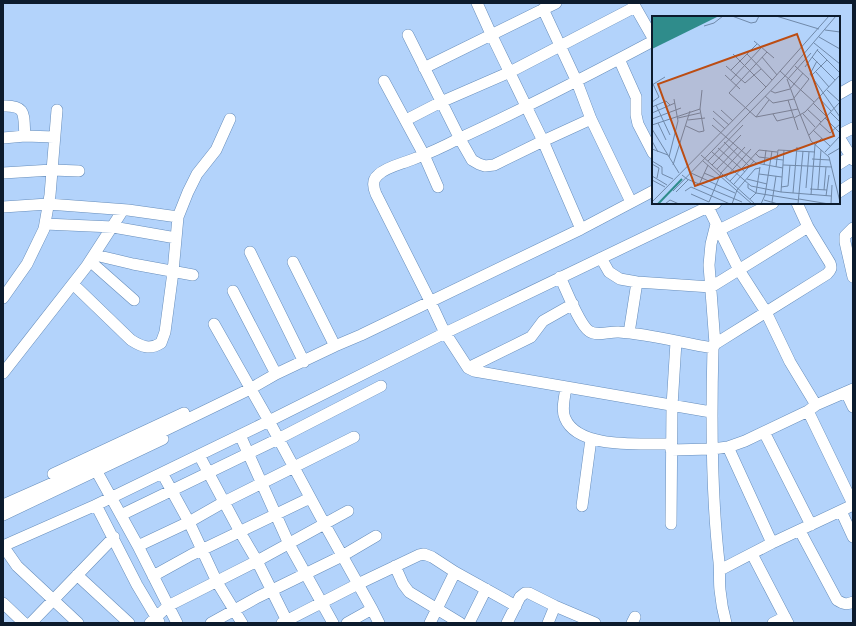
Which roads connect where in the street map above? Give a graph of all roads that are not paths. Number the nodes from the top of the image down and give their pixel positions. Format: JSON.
{"nodes":[{"id":1,"x":477,"y":3,"type":"edge"},
{"id":2,"x":556,"y":3,"type":"edge"},
{"id":3,"x":634,"y":5,"type":"edge"},
{"id":4,"x":543,"y":9,"type":"junction"},
{"id":5,"x":491,"y":34,"type":"junction"},
{"id":6,"x":408,"y":35,"type":"dead end"},
{"id":7,"x":652,"y":37,"type":"edge"},
{"id":8,"x":652,"y":40,"type":"edge"},
{"id":9,"x":559,"y":45,"type":"junction"},
{"id":10,"x":619,"y":59,"type":"junction"},
{"id":11,"x":424,"y":68,"type":"junction"},
{"id":12,"x":510,"y":72,"type":"junction"},
{"id":13,"x":384,"y":81,"type":"dead end"},
{"id":14,"x":577,"y":82,"type":"junction"},
{"id":15,"x":853,"y":86,"type":"edge"},
{"id":16,"x":840,"y":93,"type":"edge"},
{"id":17,"x":441,"y":102,"type":"junction"},
{"id":18,"x":3,"y":106,"type":"edge"},
{"id":19,"x":526,"y":106,"type":"junction"},
{"id":20,"x":57,"y":110,"type":"dead end"},
{"id":21,"x":230,"y":119,"type":"dead end"},
{"id":22,"x":591,"y":119,"type":"junction"},
{"id":23,"x":406,"y":120,"type":"junction"},
{"id":24,"x":853,"y":128,"type":"edge"},
{"id":25,"x":840,"y":135,"type":"edge"},
{"id":26,"x":25,"y":136,"type":"junction"},
{"id":27,"x":54,"y":136,"type":"junction"},
{"id":28,"x":3,"y":138,"type":"edge"},
{"id":29,"x":840,"y":138,"type":"edge"},
{"id":30,"x":460,"y":139,"type":"junction"},
{"id":31,"x":542,"y":140,"type":"junction"},
{"id":32,"x":652,"y":151,"type":"edge"},
{"id":33,"x":424,"y":155,"type":"junction"},
{"id":34,"x":852,"y":157,"type":"edge"},
{"id":35,"x":840,"y":163,"type":"edge"},
{"id":36,"x":52,"y":170,"type":"junction"},
{"id":37,"x":79,"y":171,"type":"dead end"},
{"id":38,"x":3,"y":173,"type":"edge"},
{"id":39,"x":853,"y":184,"type":"edge"},
{"id":40,"x":438,"y":187,"type":"dead end"},
{"id":41,"x":840,"y":191,"type":"edge"},
{"id":42,"x":652,"y":192,"type":"edge"},
{"id":43,"x":631,"y":202,"type":"junction"},
{"id":44,"x":48,"y":204,"type":"junction"},
{"id":45,"x":710,"y":204,"type":"edge"},
{"id":46,"x":771,"y":204,"type":"edge"},
{"id":47,"x":797,"y":204,"type":"edge"},
{"id":48,"x":3,"y":206,"type":"edge"},
{"id":49,"x":123,"y":210,"type":"junction"},
{"id":50,"x":178,"y":216,"type":"junction"},
{"id":51,"x":45,"y":224,"type":"junction"},
{"id":52,"x":808,"y":226,"type":"junction"},
{"id":53,"x":113,"y":227,"type":"junction"},
{"id":54,"x":717,"y":227,"type":"junction"},
{"id":55,"x":853,"y":228,"type":"edge"},
{"id":56,"x":581,"y":229,"type":"junction"},
{"id":57,"x":176,"y":238,"type":"junction"},
{"id":58,"x":250,"y":252,"type":"dead end"},
{"id":59,"x":93,"y":258,"type":"junction"},
{"id":60,"x":601,"y":258,"type":"junction"},
{"id":61,"x":851,"y":260,"type":"edge"},
{"id":62,"x":293,"y":262,"type":"dead end"},
{"id":63,"x":739,"y":270,"type":"junction"},
{"id":64,"x":173,"y":272,"type":"junction"},
{"id":65,"x":193,"y":275,"type":"dead end"},
{"id":66,"x":560,"y":277,"type":"junction"},
{"id":67,"x":853,"y":277,"type":"edge"},
{"id":68,"x":637,"y":282,"type":"junction"},
{"id":69,"x":73,"y":284,"type":"junction"},
{"id":70,"x":711,"y":287,"type":"junction"},
{"id":71,"x":233,"y":291,"type":"dead end"},
{"id":72,"x":3,"y":298,"type":"edge"},
{"id":73,"x":134,"y":300,"type":"dead end"},
{"id":74,"x":430,"y":301,"type":"junction"},
{"id":75,"x":573,"y":304,"type":"junction"},
{"id":76,"x":766,"y":312,"type":"junction"},
{"id":77,"x":214,"y":324,"type":"dead end"},
{"id":78,"x":445,"y":332,"type":"junction"},
{"id":79,"x":629,"y":333,"type":"junction"},
{"id":80,"x":676,"y":342,"type":"junction"},
{"id":81,"x":334,"y":346,"type":"junction"},
{"id":82,"x":714,"y":346,"type":"junction"},
{"id":83,"x":304,"y":362,"type":"junction"},
{"id":84,"x":468,"y":368,"type":"junction"},
{"id":85,"x":3,"y":373,"type":"edge"},
{"id":86,"x":276,"y":374,"type":"junction"},
{"id":87,"x":381,"y":386,"type":"dead end"},
{"id":88,"x":566,"y":387,"type":"junction"},
{"id":89,"x":250,"y":389,"type":"junction"},
{"id":90,"x":850,"y":390,"type":"edge"},
{"id":91,"x":226,"y":401,"type":"junction"},
{"id":92,"x":672,"y":406,"type":"junction"},
{"id":93,"x":853,"y":407,"type":"edge"},
{"id":94,"x":812,"y":408,"type":"junction"},
{"id":95,"x":711,"y":412,"type":"junction"},
{"id":96,"x":268,"y":419,"type":"junction"},
{"id":97,"x":764,"y":432,"type":"junction"},
{"id":98,"x":240,"y":435,"type":"junction"},
{"id":99,"x":354,"y":437,"type":"dead end"},
{"id":100,"x":278,"y":439,"type":"junction"},
{"id":101,"x":591,"y":439,"type":"junction"},
{"id":102,"x":671,"y":447,"type":"junction"},
{"id":103,"x":728,"y":447,"type":"junction"},
{"id":104,"x":712,"y":449,"type":"junction"},
{"id":105,"x":248,"y":454,"type":"junction"},
{"id":106,"x":199,"y":455,"type":"junction"},
{"id":107,"x":294,"y":467,"type":"junction"},
{"id":108,"x":162,"y":473,"type":"junction"},
{"id":109,"x":209,"y":473,"type":"junction"},
{"id":110,"x":100,"y":476,"type":"junction"},
{"id":111,"x":262,"y":483,"type":"junction"},
{"id":112,"x":172,"y":491,"type":"junction"},
{"id":113,"x":110,"y":495,"type":"junction"},
{"id":114,"x":3,"y":496,"type":"edge"},
{"id":115,"x":310,"y":498,"type":"junction"},
{"id":116,"x":224,"y":502,"type":"junction"},
{"id":117,"x":853,"y":504,"type":"edge"},
{"id":118,"x":3,"y":505,"type":"edge"},
{"id":119,"x":96,"y":505,"type":"junction"},
{"id":120,"x":582,"y":506,"type":"dead end"},
{"id":121,"x":348,"y":511,"type":"dead end"},
{"id":122,"x":841,"y":511,"type":"junction"},
{"id":123,"x":276,"y":514,"type":"junction"},
{"id":124,"x":3,"y":515,"type":"edge"},
{"id":125,"x":121,"y":515,"type":"junction"},
{"id":126,"x":189,"y":522,"type":"junction"},
{"id":127,"x":671,"y":524,"type":"dead end"},
{"id":128,"x":325,"y":525,"type":"junction"},
{"id":129,"x":811,"y":525,"type":"junction"},
{"id":130,"x":800,"y":531,"type":"junction"},
{"id":131,"x":240,"y":532,"type":"junction"},
{"id":132,"x":376,"y":536,"type":"dead end"},
{"id":133,"x":114,"y":537,"type":"junction"},
{"id":134,"x":853,"y":537,"type":"edge"},
{"id":135,"x":772,"y":543,"type":"junction"},
{"id":136,"x":289,"y":544,"type":"junction"},
{"id":137,"x":138,"y":546,"type":"junction"},
{"id":138,"x":202,"y":550,"type":"junction"},
{"id":139,"x":752,"y":554,"type":"junction"},
{"id":140,"x":342,"y":556,"type":"junction"},
{"id":141,"x":257,"y":561,"type":"junction"},
{"id":142,"x":395,"y":566,"type":"junction"},
{"id":143,"x":720,"y":570,"type":"junction"},
{"id":144,"x":455,"y":572,"type":"junction"},
{"id":145,"x":305,"y":574,"type":"junction"},
{"id":146,"x":77,"y":575,"type":"junction"},
{"id":147,"x":153,"y":576,"type":"junction"},
{"id":148,"x":217,"y":582,"type":"junction"},
{"id":149,"x":358,"y":584,"type":"junction"},
{"id":150,"x":486,"y":589,"type":"junction"},
{"id":151,"x":271,"y":590,"type":"junction"},
{"id":152,"x":54,"y":600,"type":"junction"},
{"id":153,"x":853,"y":602,"type":"edge"},
{"id":154,"x":322,"y":603,"type":"junction"},
{"id":155,"x":3,"y":604,"type":"edge"},
{"id":156,"x":516,"y":606,"type":"junction"},
{"id":157,"x":555,"y":606,"type":"junction"},
{"id":158,"x":372,"y":609,"type":"junction"},
{"id":159,"x":235,"y":610,"type":"junction"},
{"id":160,"x":436,"y":610,"type":"junction"},
{"id":161,"x":160,"y":615,"type":"edge"},
{"id":162,"x":786,"y":620,"type":"edge"},
{"id":163,"x":286,"y":622,"type":"edge"},
{"id":164,"x":24,"y":623,"type":"edge"},
{"id":165,"x":31,"y":623,"type":"edge"},
{"id":166,"x":78,"y":623,"type":"edge"},
{"id":167,"x":129,"y":623,"type":"edge"},
{"id":168,"x":177,"y":623,"type":"edge"},
{"id":169,"x":211,"y":623,"type":"edge"},
{"id":170,"x":242,"y":623,"type":"edge"},
{"id":171,"x":333,"y":623,"type":"edge"},
{"id":172,"x":347,"y":623,"type":"edge"},
{"id":173,"x":379,"y":623,"type":"edge"},
{"id":174,"x":430,"y":623,"type":"edge"},
{"id":175,"x":460,"y":623,"type":"edge"},
{"id":176,"x":469,"y":623,"type":"edge"},
{"id":177,"x":507,"y":623,"type":"edge"},
{"id":178,"x":548,"y":623,"type":"edge"},
{"id":179,"x":595,"y":623,"type":"edge"},
{"id":180,"x":726,"y":623,"type":"edge"},
{"id":181,"x":773,"y":623,"type":"edge"}],
"edges":[{"from":1,"to":5,"type":"street"},
{"from":2,"to":4,"type":"street"},
{"from":3,"to":7,"type":"street"},
{"from":3,"to":9,"type":"street"},
{"from":4,"to":5,"type":"street"},
{"from":4,"to":9,"type":"street"},
{"from":5,"to":11,"type":"street"},
{"from":5,"to":12,"type":"street"},
{"from":6,"to":11,"type":"street"},
{"from":8,"to":10,"type":"street"},
{"from":9,"to":12,"type":"street"},
{"from":9,"to":14,"type":"street"},
{"from":10,"to":14,"type":"street"},
{"from":10,"to":32,"type":"street"},
{"from":11,"to":17,"type":"street"},
{"from":12,"to":17,"type":"street"},
{"from":12,"to":19,"type":"street"},
{"from":13,"to":23,"type":"street"},
{"from":14,"to":19,"type":"street"},
{"from":14,"to":22,"type":"street"},
{"from":15,"to":16,"type":"street"},
{"from":17,"to":23,"type":"street"},
{"from":17,"to":30,"type":"street"},
{"from":18,"to":26,"type":"street"},
{"from":19,"to":30,"type":"street"},
{"from":19,"to":31,"type":"street"},
{"from":20,"to":27,"type":"street"},
{"from":21,"to":50,"type":"street"},
{"from":22,"to":31,"type":"street"},
{"from":22,"to":43,"type":"street"},
{"from":23,"to":33,"type":"street"},
{"from":24,"to":25,"type":"street"},
{"from":26,"to":27,"type":"street"},
{"from":26,"to":28,"type":"street"},
{"from":27,"to":36,"type":"street"},
{"from":29,"to":34,"type":"street"},
{"from":30,"to":31,"type":"street"},
{"from":30,"to":33,"type":"street"},
{"from":31,"to":56,"type":"street"},
{"from":33,"to":40,"type":"street"},
{"from":33,"to":74,"type":"street"},
{"from":34,"to":35,"type":"street"},
{"from":36,"to":37,"type":"street"},
{"from":36,"to":38,"type":"street"},
{"from":36,"to":44,"type":"street"},
{"from":39,"to":41,"type":"street"},
{"from":42,"to":43,"type":"street"},
{"from":43,"to":56,"type":"street"},
{"from":44,"to":48,"type":"street"},
{"from":44,"to":49,"type":"street"},
{"from":44,"to":51,"type":"street"},
{"from":45,"to":54,"type":"street"},
{"from":45,"to":60,"type":"street"},
{"from":46,"to":54,"type":"street"},
{"from":47,"to":52,"type":"street"},
{"from":49,"to":50,"type":"street"},
{"from":49,"to":53,"type":"street"},
{"from":50,"to":57,"type":"street"},
{"from":51,"to":53,"type":"street"},
{"from":51,"to":72,"type":"street"},
{"from":52,"to":63,"type":"street"},
{"from":52,"to":76,"type":"street"},
{"from":53,"to":57,"type":"street"},
{"from":53,"to":59,"type":"street"},
{"from":54,"to":63,"type":"street"},
{"from":54,"to":70,"type":"street"},
{"from":55,"to":61,"type":"street"},
{"from":56,"to":74,"type":"street"},
{"from":57,"to":64,"type":"street"},
{"from":58,"to":83,"type":"street"},
{"from":59,"to":64,"type":"street"},
{"from":59,"to":69,"type":"street"},
{"from":59,"to":73,"type":"street"},
{"from":60,"to":66,"type":"street"},
{"from":60,"to":68,"type":"street"},
{"from":61,"to":67,"type":"street"},
{"from":62,"to":81,"type":"street"},
{"from":63,"to":70,"type":"street"},
{"from":63,"to":76,"type":"street"},
{"from":64,"to":65,"type":"street"},
{"from":64,"to":69,"type":"street"},
{"from":66,"to":75,"type":"street"},
{"from":66,"to":78,"type":"street"},
{"from":68,"to":70,"type":"street"},
{"from":68,"to":79,"type":"street"},
{"from":69,"to":85,"type":"street"},
{"from":70,"to":82,"type":"street"},
{"from":71,"to":86,"type":"street"},
{"from":74,"to":78,"type":"street"},
{"from":74,"to":81,"type":"street"},
{"from":75,"to":79,"type":"street"},
{"from":75,"to":84,"type":"street"},
{"from":76,"to":82,"type":"street"},
{"from":76,"to":94,"type":"street"},
{"from":77,"to":89,"type":"street"},
{"from":78,"to":84,"type":"street"},
{"from":78,"to":96,"type":"street"},
{"from":79,"to":80,"type":"street"},
{"from":80,"to":82,"type":"street"},
{"from":80,"to":92,"type":"street"},
{"from":81,"to":83,"type":"street"},
{"from":82,"to":95,"type":"street"},
{"from":83,"to":86,"type":"street"},
{"from":84,"to":88,"type":"street"},
{"from":86,"to":89,"type":"street"},
{"from":87,"to":100,"type":"street"},
{"from":88,"to":92,"type":"street"},
{"from":88,"to":101,"type":"street"},
{"from":89,"to":91,"type":"street"},
{"from":89,"to":96,"type":"street"},
{"from":90,"to":93,"type":"street"},
{"from":90,"to":94,"type":"street"},
{"from":91,"to":110,"type":"street"},
{"from":91,"to":114,"type":"street"},
{"from":91,"to":118,"type":"street"},
{"from":92,"to":95,"type":"street"},
{"from":92,"to":102,"type":"street"},
{"from":94,"to":97,"type":"street"},
{"from":94,"to":117,"type":"street"},
{"from":95,"to":104,"type":"street"},
{"from":96,"to":98,"type":"street"},
{"from":96,"to":100,"type":"street"},
{"from":97,"to":103,"type":"street"},
{"from":97,"to":129,"type":"street"},
{"from":98,"to":105,"type":"street"},
{"from":98,"to":106,"type":"street"},
{"from":99,"to":107,"type":"street"},
{"from":100,"to":105,"type":"street"},
{"from":100,"to":107,"type":"street"},
{"from":101,"to":102,"type":"street"},
{"from":101,"to":120,"type":"street"},
{"from":102,"to":104,"type":"street"},
{"from":102,"to":127,"type":"street"},
{"from":103,"to":104,"type":"street"},
{"from":103,"to":135,"type":"street"},
{"from":104,"to":143,"type":"street"},
{"from":105,"to":109,"type":"street"},
{"from":105,"to":111,"type":"street"},
{"from":106,"to":108,"type":"street"},
{"from":106,"to":109,"type":"street"},
{"from":107,"to":111,"type":"street"},
{"from":107,"to":115,"type":"street"},
{"from":108,"to":112,"type":"street"},
{"from":108,"to":113,"type":"street"},
{"from":109,"to":112,"type":"street"},
{"from":109,"to":116,"type":"street"},
{"from":110,"to":113,"type":"street"},
{"from":110,"to":124,"type":"street"},
{"from":111,"to":116,"type":"street"},
{"from":111,"to":123,"type":"street"},
{"from":112,"to":125,"type":"street"},
{"from":112,"to":126,"type":"street"},
{"from":113,"to":119,"type":"street"},
{"from":113,"to":125,"type":"street"},
{"from":115,"to":123,"type":"street"},
{"from":115,"to":128,"type":"street"},
{"from":116,"to":126,"type":"street"},
{"from":116,"to":131,"type":"street"},
{"from":117,"to":122,"type":"street"},
{"from":119,"to":133,"type":"street"},
{"from":119,"to":152,"type":"street"},
{"from":121,"to":128,"type":"street"},
{"from":122,"to":129,"type":"street"},
{"from":122,"to":134,"type":"street"},
{"from":123,"to":131,"type":"street"},
{"from":123,"to":136,"type":"street"},
{"from":125,"to":137,"type":"street"},
{"from":126,"to":137,"type":"street"},
{"from":126,"to":138,"type":"street"},
{"from":128,"to":136,"type":"street"},
{"from":128,"to":140,"type":"street"},
{"from":129,"to":130,"type":"street"},
{"from":130,"to":135,"type":"street"},
{"from":130,"to":153,"type":"street"},
{"from":131,"to":138,"type":"street"},
{"from":131,"to":141,"type":"street"},
{"from":132,"to":140,"type":"street"},
{"from":133,"to":146,"type":"street"},
{"from":133,"to":161,"type":"street"},
{"from":135,"to":139,"type":"street"},
{"from":136,"to":141,"type":"street"},
{"from":136,"to":145,"type":"street"},
{"from":137,"to":147,"type":"street"},
{"from":138,"to":147,"type":"street"},
{"from":138,"to":148,"type":"street"},
{"from":139,"to":143,"type":"street"},
{"from":139,"to":162,"type":"street"},
{"from":140,"to":145,"type":"street"},
{"from":140,"to":149,"type":"street"},
{"from":141,"to":148,"type":"street"},
{"from":141,"to":151,"type":"street"},
{"from":142,"to":144,"type":"street"},
{"from":142,"to":149,"type":"street"},
{"from":142,"to":160,"type":"street"},
{"from":143,"to":180,"type":"street"},
{"from":144,"to":150,"type":"street"},
{"from":144,"to":160,"type":"street"},
{"from":145,"to":151,"type":"street"},
{"from":145,"to":154,"type":"street"},
{"from":146,"to":152,"type":"street"},
{"from":146,"to":167,"type":"street"},
{"from":147,"to":161,"type":"street"},
{"from":148,"to":159,"type":"street"},
{"from":148,"to":161,"type":"street"},
{"from":149,"to":154,"type":"street"},
{"from":149,"to":158,"type":"street"},
{"from":150,"to":156,"type":"street"},
{"from":150,"to":176,"type":"street"},
{"from":151,"to":159,"type":"street"},
{"from":151,"to":163,"type":"street"},
{"from":152,"to":165,"type":"street"},
{"from":152,"to":166,"type":"street"},
{"from":154,"to":163,"type":"street"},
{"from":154,"to":171,"type":"street"},
{"from":155,"to":164,"type":"street"},
{"from":156,"to":157,"type":"street"},
{"from":156,"to":177,"type":"street"},
{"from":157,"to":178,"type":"street"},
{"from":157,"to":179,"type":"street"},
{"from":158,"to":172,"type":"street"},
{"from":158,"to":173,"type":"street"},
{"from":159,"to":169,"type":"street"},
{"from":159,"to":170,"type":"street"},
{"from":160,"to":174,"type":"street"},
{"from":160,"to":175,"type":"street"},
{"from":161,"to":168,"type":"street"},
{"from":162,"to":181,"type":"street"}]}
